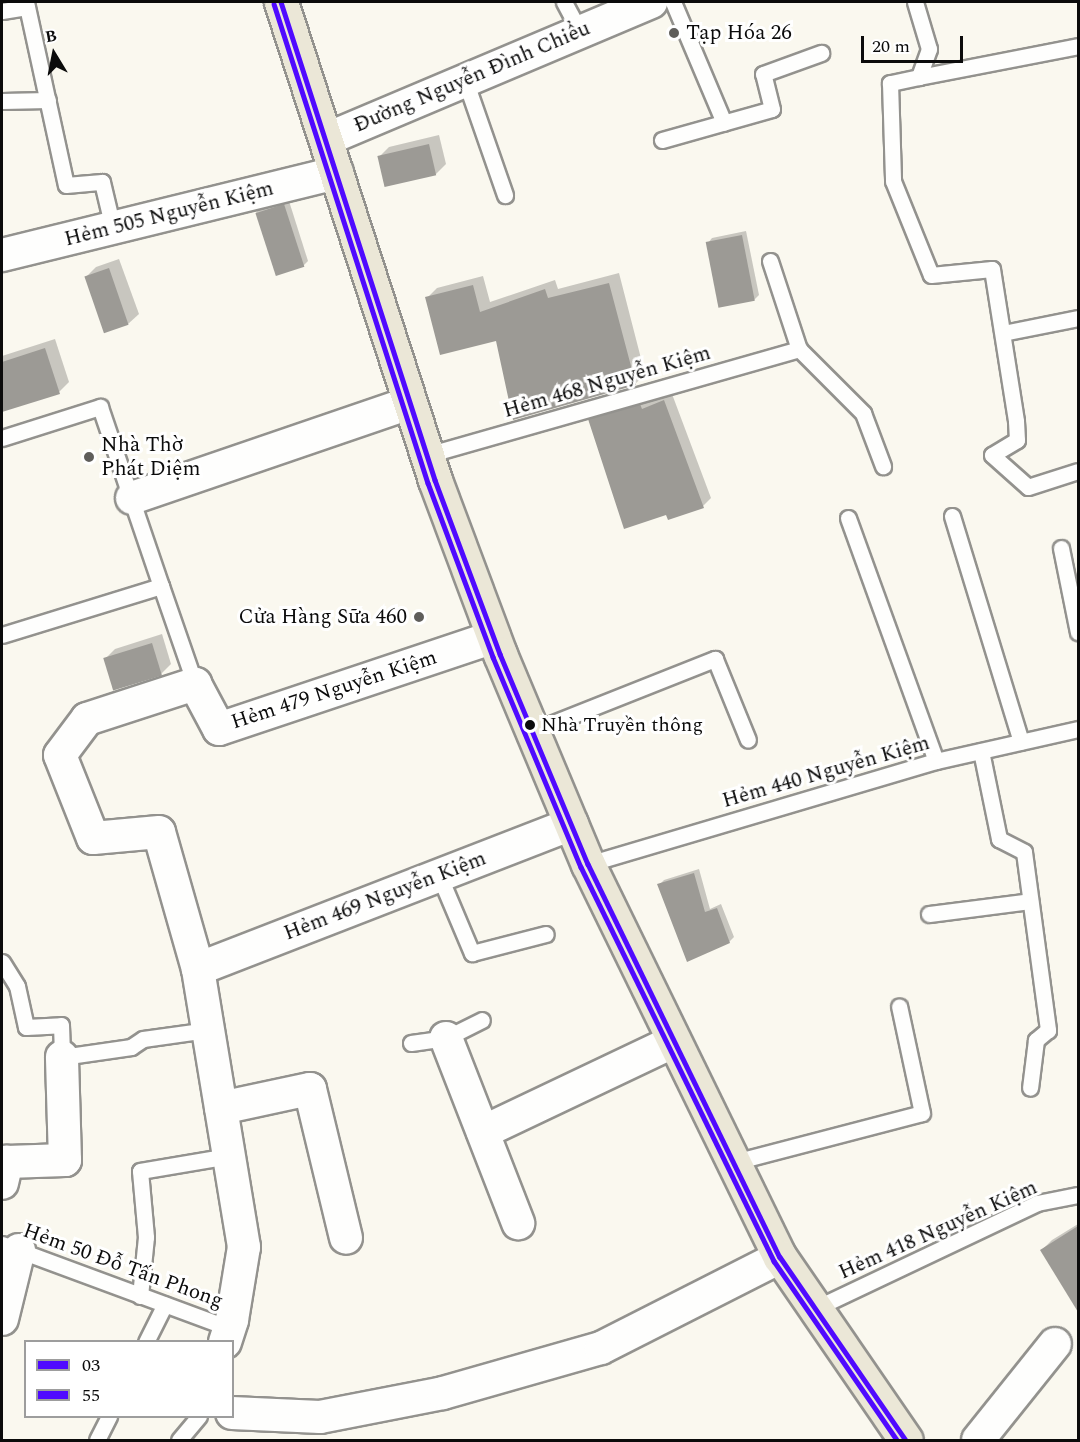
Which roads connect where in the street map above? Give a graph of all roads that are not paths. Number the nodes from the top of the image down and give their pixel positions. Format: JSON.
{"nodes":[{"id":1,"x":281,"y":2,"type":"edge"},
{"id":2,"x":564,"y":2,"type":"edge"},
{"id":3,"x":651,"y":2,"type":"edge"},
{"id":4,"x":673,"y":2,"type":"edge"},
{"id":5,"x":915,"y":2,"type":"edge"},
{"id":6,"x":27,"y":4,"type":"edge"},
{"id":7,"x":2,"y":11,"type":"edge"},
{"id":8,"x":580,"y":32,"type":"junction"},
{"id":9,"x":1078,"y":46,"type":"edge"},
{"id":10,"x":821,"y":53,"type":"dead end"},
{"id":11,"x":919,"y":77,"type":"junction"},
{"id":12,"x":465,"y":80,"type":"junction"},
{"id":13,"x":48,"y":100,"type":"junction"},
{"id":14,"x":2,"y":101,"type":"edge"},
{"id":15,"x":724,"y":123,"type":"junction"},
{"id":16,"x":327,"y":139,"type":"junction"},
{"id":17,"x":662,"y":140,"type":"dead end"},
{"id":18,"x":337,"y":173,"type":"junction"},
{"id":19,"x":505,"y":195,"type":"dead end"},
{"id":20,"x":113,"y":228,"type":"junction"},
{"id":21,"x":2,"y":255,"type":"edge"},
{"id":22,"x":770,"y":261,"type":"dead end"},
{"id":23,"x":1078,"y":318,"type":"edge"},
{"id":24,"x":1003,"y":333,"type":"junction"},
{"id":25,"x":799,"y":349,"type":"junction"},
{"id":26,"x":410,"y":403,"type":"junction"},
{"id":27,"x":2,"y":438,"type":"edge"},
{"id":28,"x":427,"y":455,"type":"junction"},
{"id":29,"x":883,"y":466,"type":"dead end"},
{"id":30,"x":1078,"y":471,"type":"edge"},
{"id":31,"x":132,"y":498,"type":"junction"},
{"id":32,"x":952,"y":516,"type":"dead end"},
{"id":33,"x":848,"y":518,"type":"dead end"},
{"id":34,"x":1061,"y":548,"type":"dead end"},
{"id":35,"x":161,"y":586,"type":"junction"},
{"id":36,"x":1078,"y":632,"type":"edge"},
{"id":37,"x":2,"y":635,"type":"edge"},
{"id":38,"x":494,"y":637,"type":"junction"},
{"id":39,"x":195,"y":684,"type":"junction"},
{"id":40,"x":1078,"y":729,"type":"edge"},
{"id":41,"x":533,"y":731,"type":"junction"},
{"id":42,"x":748,"y":740,"type":"dead end"},
{"id":43,"x":1021,"y":742,"type":"junction"},
{"id":44,"x":981,"y":751,"type":"junction"},
{"id":45,"x":936,"y":761,"type":"junction"},
{"id":46,"x":572,"y":824,"type":"junction"},
{"id":47,"x":588,"y":864,"type":"junction"},
{"id":48,"x":439,"y":875,"type":"junction"},
{"id":49,"x":1030,"y":901,"type":"junction"},
{"id":50,"x":929,"y":914,"type":"dead end"},
{"id":51,"x":546,"y":934,"type":"dead end"},
{"id":52,"x":2,"y":962,"type":"edge"},
{"id":53,"x":198,"y":969,"type":"junction"},
{"id":54,"x":17,"y":986,"type":"junction"},
{"id":55,"x":2,"y":990,"type":"edge"},
{"id":56,"x":899,"y":1006,"type":"dead end"},
{"id":57,"x":483,"y":1020,"type":"dead end"},
{"id":58,"x":208,"y":1030,"type":"junction"},
{"id":59,"x":446,"y":1038,"type":"junction"},
{"id":60,"x":675,"y":1041,"type":"junction"},
{"id":61,"x":411,"y":1043,"type":"dead end"},
{"id":62,"x":62,"y":1057,"type":"junction"},
{"id":63,"x":1030,"y":1088,"type":"dead end"},
{"id":64,"x":221,"y":1108,"type":"junction"},
{"id":65,"x":483,"y":1132,"type":"junction"},
{"id":66,"x":229,"y":1156,"type":"junction"},
{"id":67,"x":734,"y":1162,"type":"junction"},
{"id":68,"x":2,"y":1183,"type":"edge"},
{"id":69,"x":1078,"y":1195,"type":"edge"},
{"id":70,"x":518,"y":1223,"type":"dead end"},
{"id":71,"x":346,"y":1238,"type":"dead end"},
{"id":72,"x":10,"y":1247,"type":"edge"},
{"id":73,"x":780,"y":1257,"type":"junction"},
{"id":74,"x":140,"y":1296,"type":"junction"},
{"id":75,"x":165,"y":1304,"type":"junction"},
{"id":76,"x":816,"y":1308,"type":"junction"},
{"id":77,"x":2,"y":1319,"type":"edge"},
{"id":78,"x":227,"y":1335,"type":"edge"},
{"id":79,"x":147,"y":1340,"type":"edge"},
{"id":80,"x":1054,"y":1344,"type":"dead end"},
{"id":81,"x":234,"y":1413,"type":"edge"},
{"id":82,"x":108,"y":1418,"type":"edge"},
{"id":83,"x":197,"y":1418,"type":"edge"},
{"id":84,"x":101,"y":1439,"type":"edge"},
{"id":85,"x":179,"y":1440,"type":"edge"},
{"id":86,"x":906,"y":1440,"type":"edge"},
{"id":87,"x":978,"y":1440,"type":"edge"}],
"edges":[{"from":1,"to":16,"type":"main road"},
{"from":2,"to":8,"type":"lane"},
{"from":3,"to":8,"type":"street","name":"Đường Nguyễn Đình Chiểu"},
{"from":4,"to":15,"type":"lane"},
{"from":5,"to":11,"type":"lane"},
{"from":6,"to":7,"type":"lane"},
{"from":6,"to":13,"type":"lane"},
{"from":8,"to":12,"type":"street","name":"Đường Nguyễn Đình Chiểu"},
{"from":9,"to":11,"type":"lane"},
{"from":10,"to":15,"type":"lane"},
{"from":11,"to":24,"type":"lane"},
{"from":12,"to":16,"type":"street","name":"Đường Nguyễn Đình Chiểu"},
{"from":12,"to":19,"type":"lane"},
{"from":13,"to":14,"type":"lane"},
{"from":13,"to":20,"type":"lane"},
{"from":15,"to":17,"type":"lane"},
{"from":16,"to":18,"type":"main road"},
{"from":18,"to":20,"type":"street","name":"Hẻm 505 Nguyễn Kiệm"},
{"from":18,"to":26,"type":"main road"},
{"from":20,"to":21,"type":"street","name":"Hẻm 505 Nguyễn Kiệm"},
{"from":22,"to":25,"type":"lane"},
{"from":23,"to":24,"type":"lane"},
{"from":24,"to":30,"type":"lane"},
{"from":25,"to":28,"type":"lane","name":"Hẻm 468 Nguyễn Kiệm"},
{"from":25,"to":29,"type":"lane"},
{"from":26,"to":28,"type":"main road"},
{"from":26,"to":31,"type":"street"},
{"from":27,"to":31,"type":"lane"},
{"from":28,"to":38,"type":"main road"},
{"from":31,"to":35,"type":"lane"},
{"from":32,"to":43,"type":"lane"},
{"from":33,"to":45,"type":"lane"},
{"from":34,"to":36,"type":"lane"},
{"from":35,"to":37,"type":"lane"},
{"from":35,"to":39,"type":"lane"},
{"from":38,"to":39,"type":"street","name":"Hẻm 479 Nguyễn Kiệm"},
{"from":38,"to":41,"type":"main road"},
{"from":39,"to":53,"type":"street"},
{"from":40,"to":43,"type":"lane","name":"Hẻm 440 Nguyễn Kiệm"},
{"from":41,"to":42,"type":"lane"},
{"from":41,"to":46,"type":"main road"},
{"from":43,"to":44,"type":"lane","name":"Hẻm 440 Nguyễn Kiệm"},
{"from":44,"to":45,"type":"lane","name":"Hẻm 440 Nguyễn Kiệm"},
{"from":44,"to":49,"type":"lane"},
{"from":45,"to":47,"type":"lane","name":"Hẻm 440 Nguyễn Kiệm"},
{"from":46,"to":47,"type":"main road"},
{"from":46,"to":48,"type":"street","name":"Hẻm 469 Nguyễn Kiệm"},
{"from":47,"to":60,"type":"main road"},
{"from":48,"to":51,"type":"lane"},
{"from":48,"to":53,"type":"street","name":"Hẻm 469 Nguyễn Kiệm"},
{"from":49,"to":50,"type":"lane"},
{"from":49,"to":63,"type":"lane"},
{"from":52,"to":54,"type":"lane"},
{"from":53,"to":58,"type":"street"},
{"from":54,"to":55,"type":"lane"},
{"from":54,"to":62,"type":"lane"},
{"from":56,"to":67,"type":"lane"},
{"from":57,"to":59,"type":"lane"},
{"from":58,"to":62,"type":"lane"},
{"from":58,"to":64,"type":"street"},
{"from":59,"to":61,"type":"lane"},
{"from":59,"to":65,"type":"street"},
{"from":60,"to":65,"type":"street"},
{"from":60,"to":67,"type":"main road"},
{"from":62,"to":68,"type":"street"},
{"from":64,"to":66,"type":"street"},
{"from":64,"to":71,"type":"street"},
{"from":65,"to":70,"type":"street"},
{"from":66,"to":74,"type":"lane"},
{"from":66,"to":78,"type":"street"},
{"from":67,"to":73,"type":"main road"},
{"from":69,"to":76,"type":"lane","name":"Hẻm 418 Nguyễn Kiệm"},
{"from":72,"to":74,"type":"lane","name":"Hẻm 50 Đỗ Tấn Phong"},
{"from":72,"to":77,"type":"street"},
{"from":73,"to":76,"type":"main road"},
{"from":73,"to":81,"type":"street"},
{"from":74,"to":75,"type":"lane","name":"Hẻm 50 Đỗ Tấn Phong"},
{"from":75,"to":78,"type":"lane","name":"Hẻm 50 Đỗ Tấn Phong"},
{"from":75,"to":79,"type":"lane"},
{"from":76,"to":86,"type":"main road"},
{"from":80,"to":87,"type":"street"},
{"from":82,"to":84,"type":"lane"},
{"from":83,"to":85,"type":"lane"}]}
